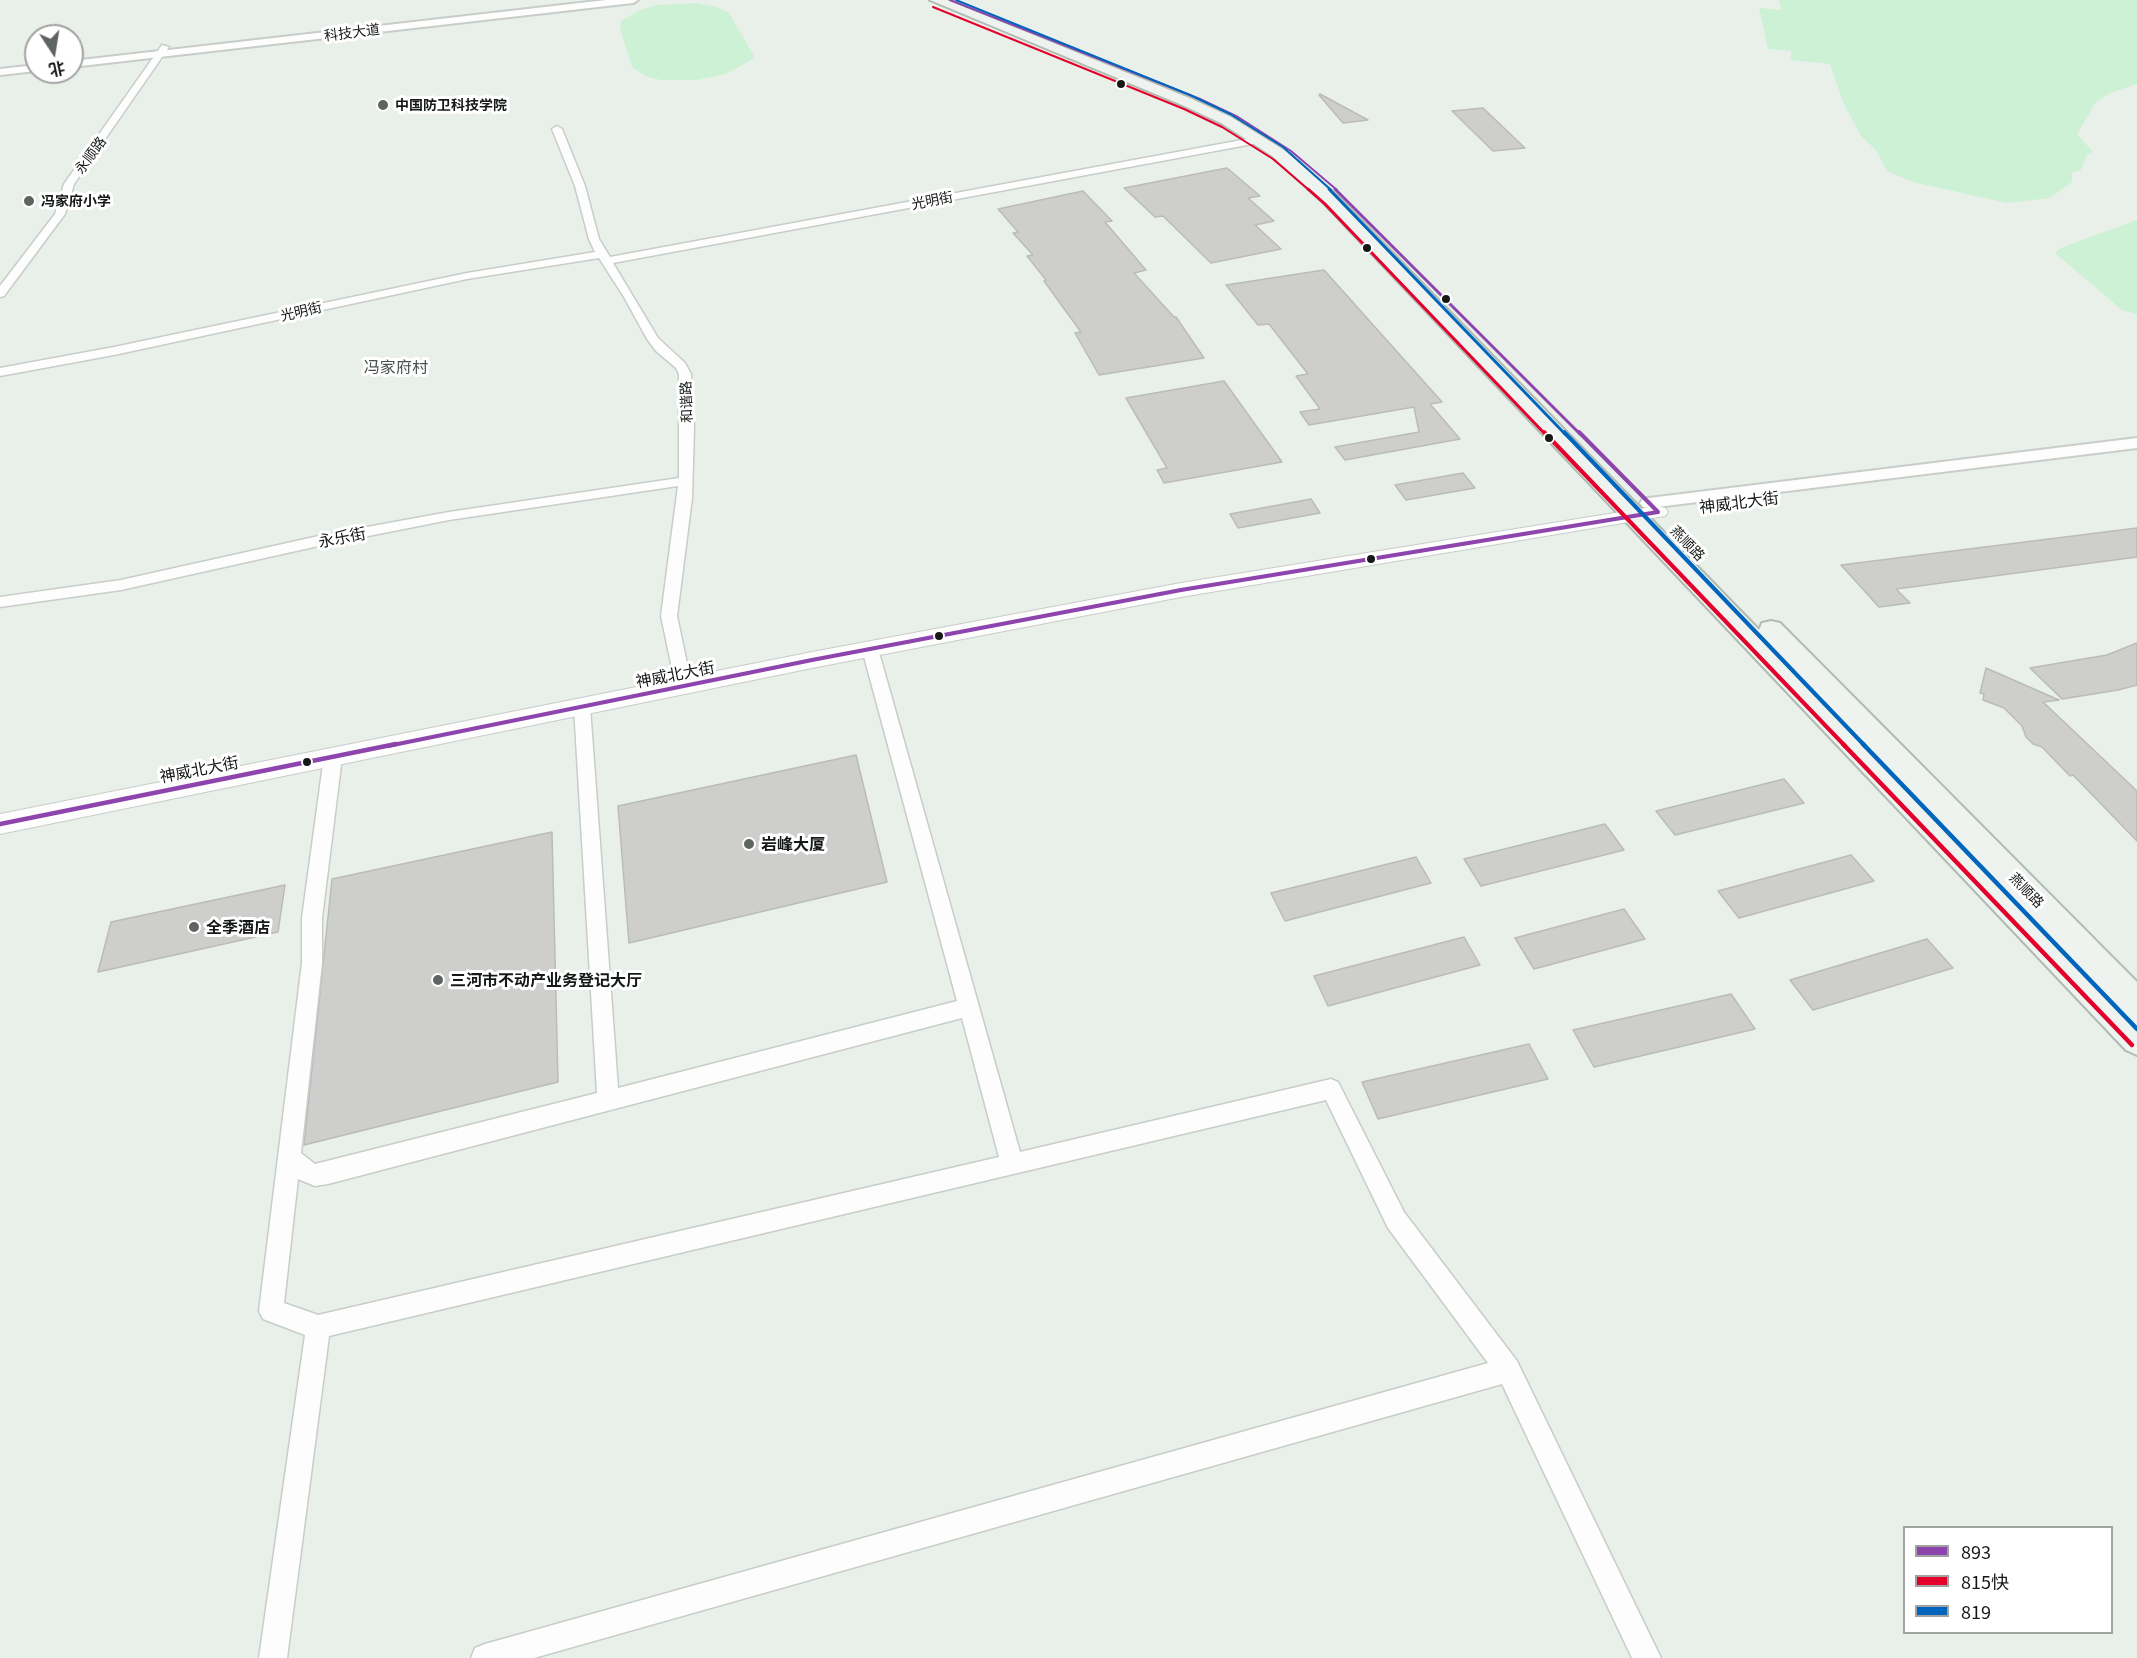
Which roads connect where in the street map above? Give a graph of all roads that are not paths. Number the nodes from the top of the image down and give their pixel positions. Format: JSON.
{"nodes":[{"id":1,"x":596,"y":0,"type":"edge"},
{"id":2,"x":633,"y":0,"type":"edge"},
{"id":3,"x":936,"y":0,"type":"edge"},
{"id":4,"x":950,"y":0,"type":"edge"},
{"id":5,"x":164,"y":50,"type":"junction"},
{"id":6,"x":84,"y":56,"type":"edge"},
{"id":7,"x":24,"y":62,"type":"edge"},
{"id":8,"x":84,"y":62,"type":"edge"},
{"id":9,"x":0,"y":65,"type":"edge"},
{"id":10,"x":24,"y":69,"type":"edge"},
{"id":11,"x":0,"y":72,"type":"edge"},
{"id":12,"x":557,"y":129,"type":"dead end"},
{"id":13,"x":1258,"y":140,"type":"junction"},
{"id":14,"x":604,"y":257,"type":"junction"},
{"id":15,"x":0,"y":294,"type":"edge"},
{"id":16,"x":0,"y":372,"type":"edge"},
{"id":17,"x":2137,"y":443,"type":"edge"},
{"id":18,"x":2137,"y":452,"type":"edge"},
{"id":19,"x":685,"y":481,"type":"junction"},
{"id":20,"x":1642,"y":509,"type":"junction"},
{"id":21,"x":0,"y":602,"type":"edge"},
{"id":22,"x":870,"y":649,"type":"junction"},
{"id":23,"x":681,"y":673,"type":"junction"},
{"id":24,"x":582,"y":707,"type":"junction"},
{"id":25,"x":333,"y":757,"type":"junction"},
{"id":26,"x":0,"y":809,"type":"edge"},
{"id":27,"x":0,"y":824,"type":"edge"},
{"id":28,"x":2137,"y":1003,"type":"edge"},
{"id":29,"x":969,"y":1007,"type":"junction"},
{"id":30,"x":2137,"y":1040,"type":"edge"},
{"id":31,"x":608,"y":1100,"type":"junction"},
{"id":32,"x":290,"y":1154,"type":"junction"},
{"id":33,"x":1012,"y":1164,"type":"junction"},
{"id":34,"x":318,"y":1327,"type":"junction"},
{"id":35,"x":1508,"y":1371,"type":"junction"},
{"id":36,"x":273,"y":1658,"type":"edge"},
{"id":37,"x":485,"y":1658,"type":"edge"},
{"id":38,"x":1647,"y":1658,"type":"edge"}],
"edges":[{"from":1,"to":5,"type":"street","name":"科技大道"},
{"from":2,"to":5,"type":"street","name":"科技大道"},
{"from":3,"to":13,"type":"main road","name":"燕顺路"},
{"from":4,"to":20,"type":"main road","name":"燕顺路"},
{"from":5,"to":6,"type":"street","name":"科技大道"},
{"from":5,"to":8,"type":"street","name":"科技大道"},
{"from":5,"to":15,"type":"street","name":"永顺路"},
{"from":7,"to":9,"type":"street"},
{"from":10,"to":11,"type":"street"},
{"from":12,"to":14,"type":"street","name":"和谐路"},
{"from":13,"to":14,"type":"street","name":"光明街"},
{"from":13,"to":20,"type":"main road","name":"燕顺路"},
{"from":14,"to":16,"type":"street","name":"光明街"},
{"from":14,"to":19,"type":"street","name":"和谐路"},
{"from":17,"to":20,"type":"street","name":"神威北大街"},
{"from":18,"to":20,"type":"street","name":"神威北大街"},
{"from":19,"to":21,"type":"street","name":"永乐街"},
{"from":19,"to":23,"type":"street","name":"和谐路"},
{"from":20,"to":22,"type":"main road","name":"神威北大街"},
{"from":20,"to":23,"type":"main road","name":"神威北大街"},
{"from":20,"to":28,"type":"main road","name":"燕顺路"},
{"from":20,"to":30,"type":"main road","name":"燕顺路"},
{"from":22,"to":24,"type":"main road","name":"神威北大街"},
{"from":22,"to":29,"type":"street"},
{"from":23,"to":26,"type":"main road","name":"神威北大街"},
{"from":24,"to":25,"type":"main road","name":"神威北大街"},
{"from":24,"to":31,"type":"street"},
{"from":25,"to":27,"type":"main road","name":"神威北大街"},
{"from":25,"to":32,"type":"street"},
{"from":29,"to":31,"type":"street"},
{"from":29,"to":33,"type":"street"},
{"from":31,"to":32,"type":"street"},
{"from":32,"to":34,"type":"street"},
{"from":33,"to":34,"type":"street"},
{"from":33,"to":35,"type":"street"},
{"from":34,"to":36,"type":"street"},
{"from":35,"to":37,"type":"street"},
{"from":35,"to":38,"type":"street"}]}
